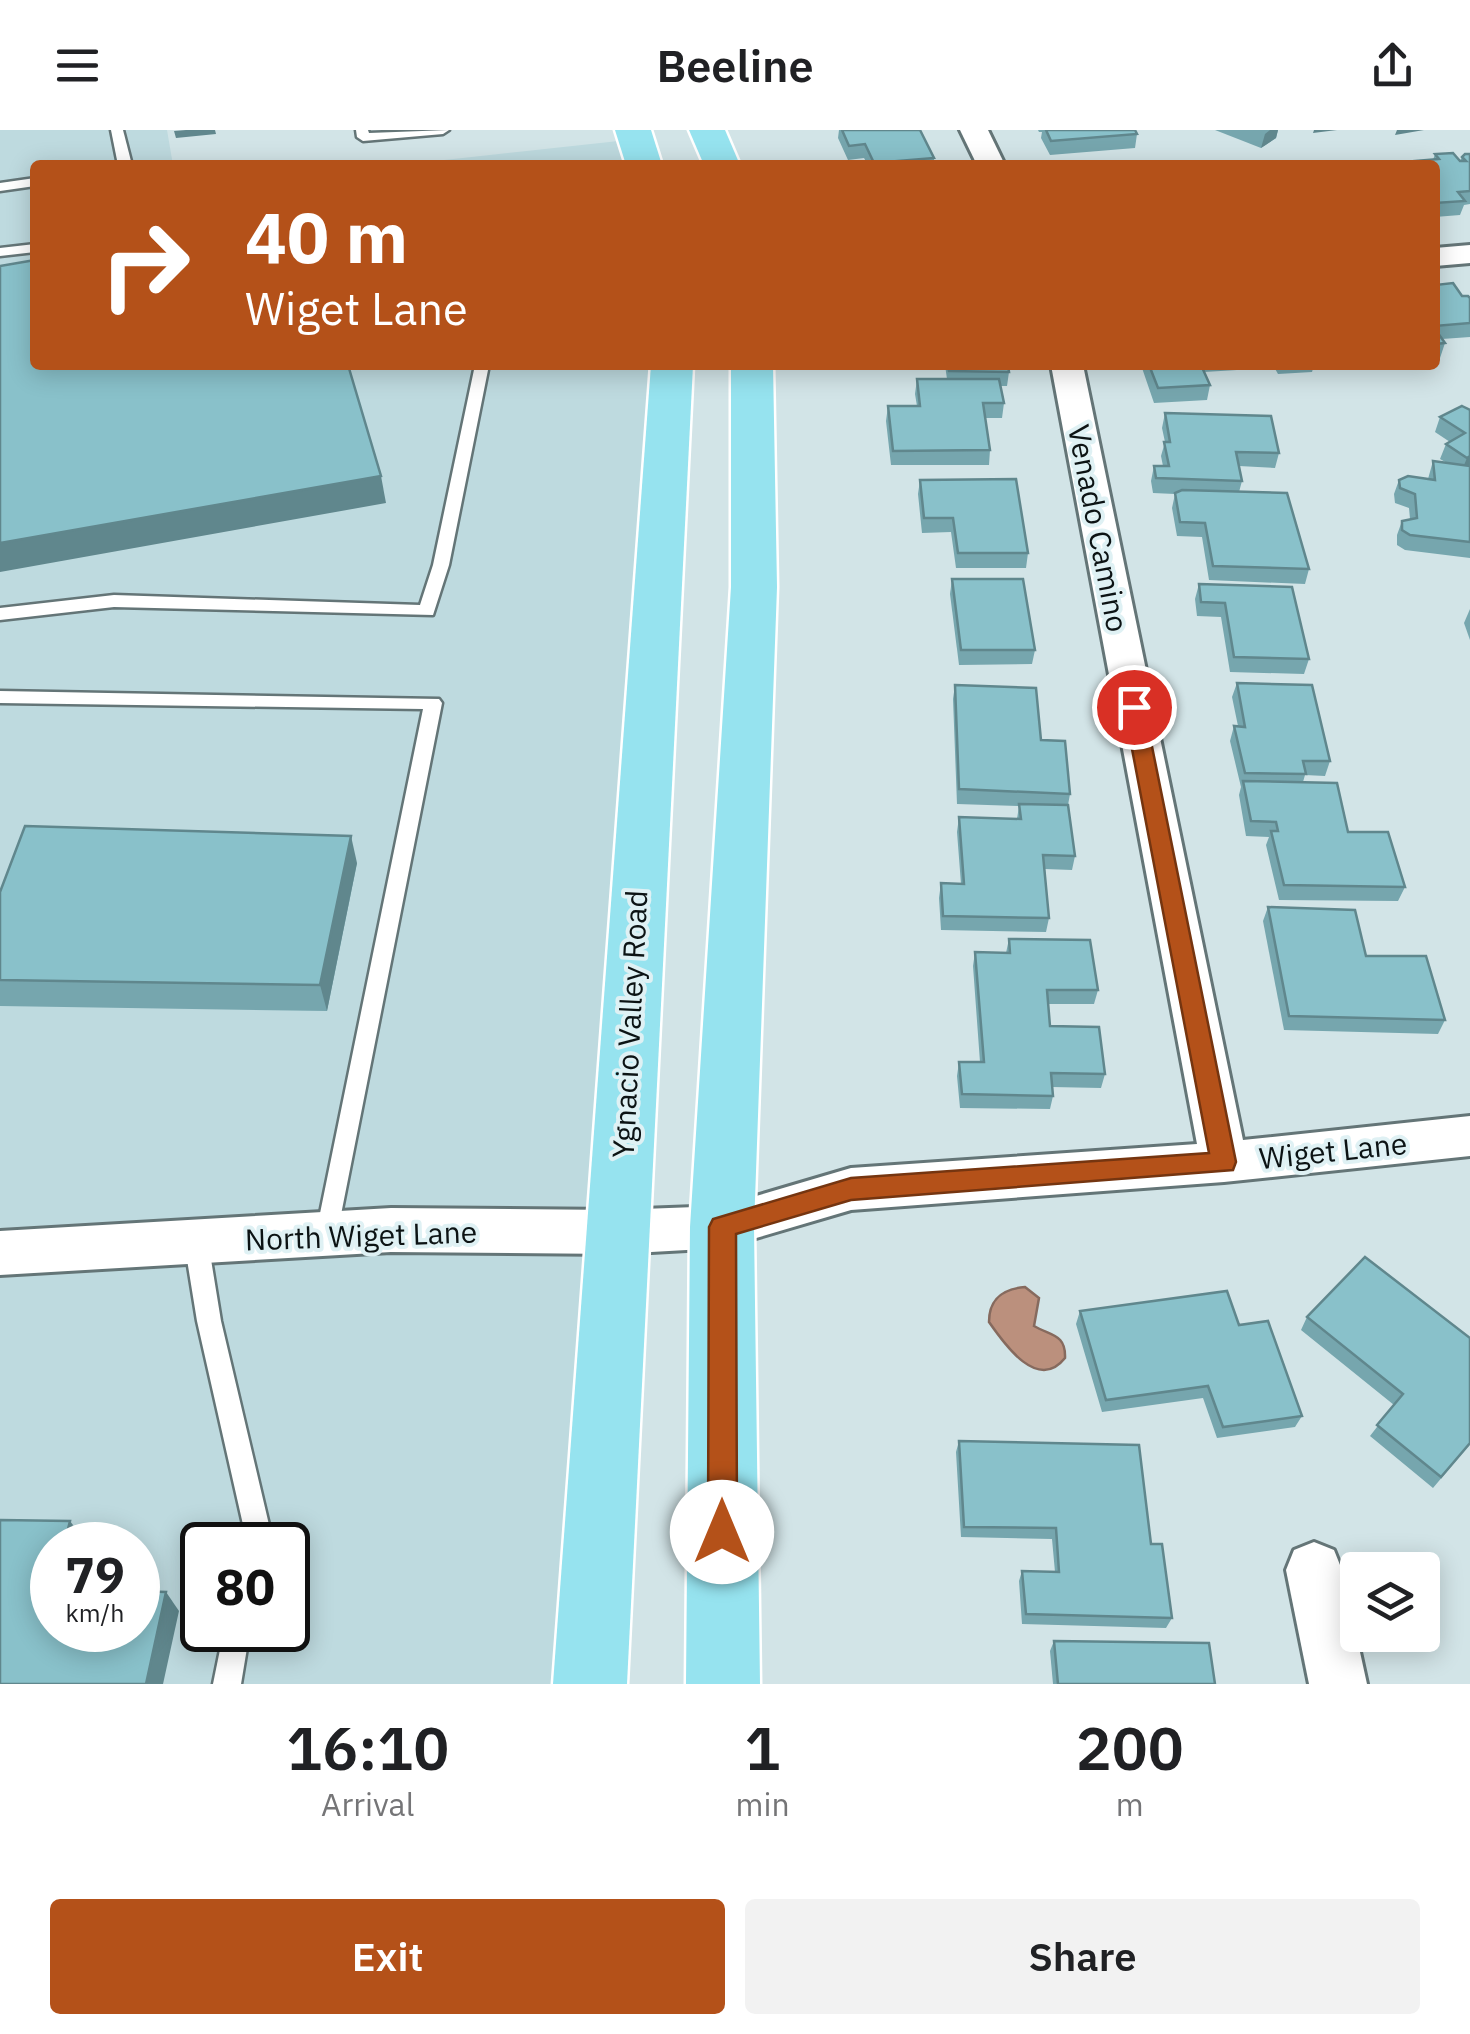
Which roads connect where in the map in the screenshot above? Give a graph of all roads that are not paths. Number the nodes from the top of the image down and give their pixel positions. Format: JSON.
{"nodes":[{"id":1,"x":117,"y":130,"type":"edge"},
{"id":2,"x":362,"y":130,"type":"edge"},
{"id":3,"x":443,"y":130,"type":"edge"},
{"id":4,"x":633,"y":130,"type":"edge"},
{"id":5,"x":707,"y":130,"type":"edge"},
{"id":6,"x":974,"y":130,"type":"edge"},
{"id":7,"x":124,"y":160,"type":"edge"},
{"id":8,"x":642,"y":160,"type":"edge"},
{"id":9,"x":720,"y":160,"type":"edge"},
{"id":10,"x":988,"y":160,"type":"edge"},
{"id":11,"x":30,"y":183,"type":"edge"},
{"id":12,"x":0,"y":187,"type":"edge"},
{"id":13,"x":30,"y":249,"type":"edge"},
{"id":14,"x":0,"y":252,"type":"edge"},
{"id":15,"x":1470,"y":254,"type":"edge"},
{"id":16,"x":1440,"y":257,"type":"edge"},
{"id":17,"x":481,"y":370,"type":"edge"},
{"id":18,"x":672,"y":370,"type":"edge"},
{"id":19,"x":752,"y":370,"type":"edge"},
{"id":20,"x":1068,"y":370,"type":"edge"},
{"id":21,"x":0,"y":614,"type":"edge"},
{"id":22,"x":0,"y":697,"type":"edge"},
{"id":23,"x":1470,"y":1136,"type":"edge"},
{"id":24,"x":1224,"y":1162,"type":"junction"},
{"id":25,"x":722,"y":1227,"type":"junction"},
{"id":26,"x":616,"y":1232,"type":"junction"},
{"id":27,"x":328,"y":1233,"type":"junction"},
{"id":28,"x":196,"y":1241,"type":"junction"},
{"id":29,"x":0,"y":1253,"type":"edge"},
{"id":30,"x":255,"y":1522,"type":"edge"},
{"id":31,"x":1314,"y":1570,"type":"dead end"},
{"id":32,"x":233,"y":1652,"type":"edge"},
{"id":33,"x":227,"y":1684,"type":"edge"},
{"id":34,"x":590,"y":1684,"type":"edge"},
{"id":35,"x":723,"y":1684,"type":"edge"},
{"id":36,"x":1338,"y":1684,"type":"edge"}],
"edges":[{"from":1,"to":7,"type":"lane"},
{"from":2,"to":3,"type":"lane"},
{"from":4,"to":8,"type":"highway"},
{"from":5,"to":9,"type":"highway"},
{"from":6,"to":10,"type":"street"},
{"from":11,"to":12,"type":"lane"},
{"from":13,"to":14,"type":"lane"},
{"from":15,"to":16,"type":"street"},
{"from":17,"to":21,"type":"lane"},
{"from":18,"to":26,"type":"highway","name":"Ygnacio Valley Road"},
{"from":19,"to":25,"type":"highway"},
{"from":20,"to":24,"type":"street","name":"Venado Camino"},
{"from":22,"to":27,"type":"lane"},
{"from":23,"to":24,"type":"street","name":"Wiget Lane"},
{"from":24,"to":25,"type":"street","name":"Wiget Lane"},
{"from":25,"to":26,"type":"street","name":"North Wiget Lane"},
{"from":25,"to":35,"type":"highway"},
{"from":26,"to":27,"type":"street","name":"North Wiget Lane"},
{"from":26,"to":34,"type":"highway","name":"Ygnacio Valley Road"},
{"from":27,"to":28,"type":"street","name":"North Wiget Lane"},
{"from":28,"to":29,"type":"street","name":"North Wiget Lane"},
{"from":28,"to":30,"type":"lane"},
{"from":31,"to":36,"type":"street"},
{"from":32,"to":33,"type":"lane"}]}
